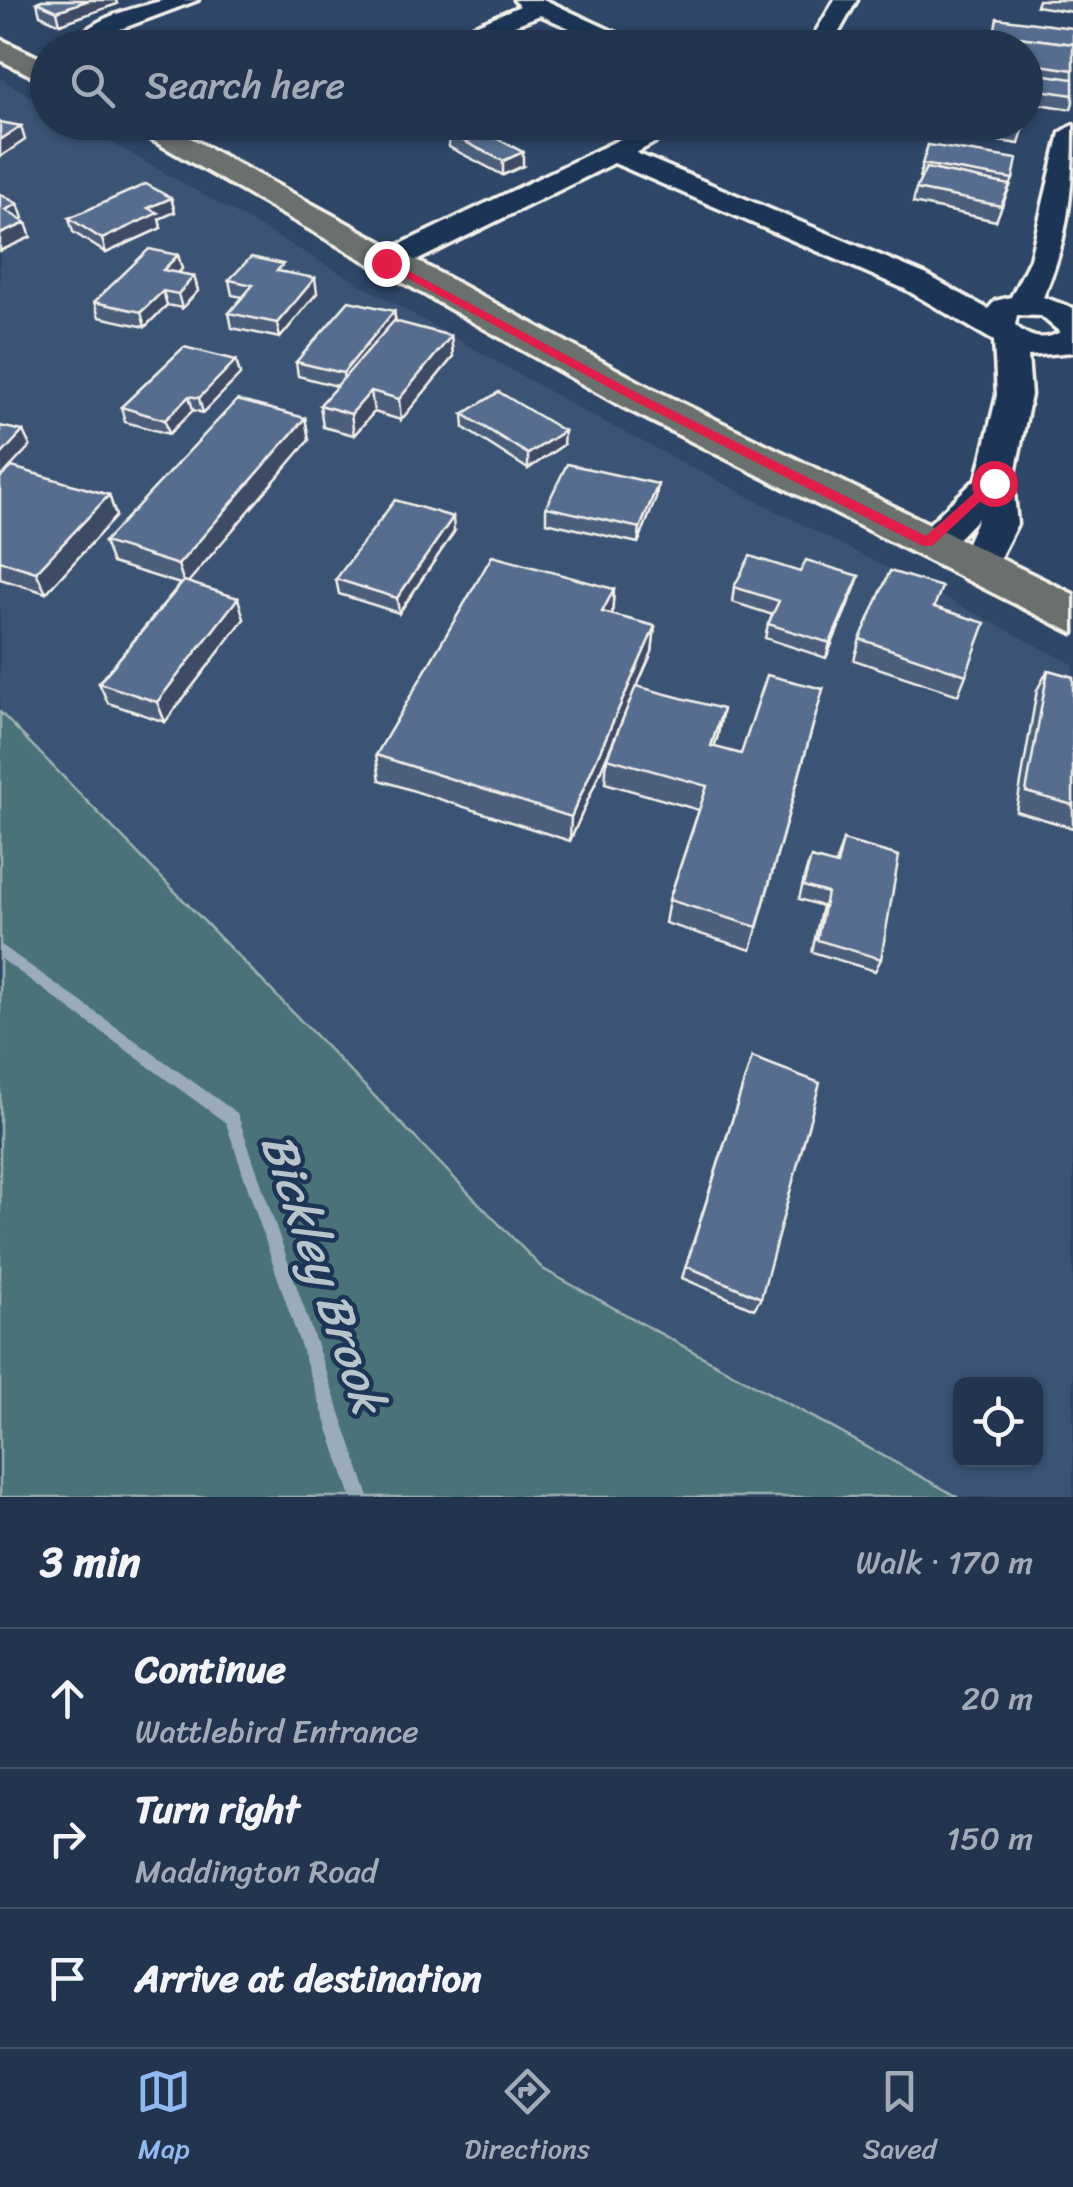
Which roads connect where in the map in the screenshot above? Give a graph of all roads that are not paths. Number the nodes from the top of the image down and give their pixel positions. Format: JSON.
{"nodes":[{"id":1,"x":187,"y":0,"type":"edge"},
{"id":2,"x":846,"y":0,"type":"edge"},
{"id":3,"x":532,"y":3,"type":"edge"},
{"id":4,"x":103,"y":30,"type":"edge"},
{"id":5,"x":473,"y":30,"type":"edge"},
{"id":6,"x":595,"y":30,"type":"edge"},
{"id":7,"x":828,"y":30,"type":"edge"},
{"id":8,"x":0,"y":48,"type":"edge"},
{"id":9,"x":30,"y":65,"type":"edge"},
{"id":10,"x":1073,"y":133,"type":"edge"},
{"id":11,"x":168,"y":140,"type":"edge"},
{"id":12,"x":640,"y":140,"type":"edge"},
{"id":13,"x":613,"y":153,"type":"junction"},
{"id":14,"x":1068,"y":178,"type":"edge"},
{"id":15,"x":1055,"y":258,"type":"edge"},
{"id":16,"x":386,"y":263,"type":"junction"},
{"id":17,"x":1043,"y":329,"type":"edge"},
{"id":18,"x":994,"y":483,"type":"junction"},
{"id":19,"x":928,"y":543,"type":"junction"},
{"id":20,"x":976,"y":566,"type":"junction"},
{"id":21,"x":1073,"y":615,"type":"edge"}],
"edges":[{"from":1,"to":4,"type":"street"},
{"from":2,"to":7,"type":"street"},
{"from":3,"to":5,"type":"street"},
{"from":3,"to":6,"type":"street"},
{"from":8,"to":9,"type":"main road"},
{"from":10,"to":14,"type":"street"},
{"from":11,"to":16,"type":"main road"},
{"from":12,"to":13,"type":"street"},
{"from":13,"to":16,"type":"street"},
{"from":13,"to":17,"type":"street"},
{"from":14,"to":15,"type":"street"},
{"from":15,"to":17,"type":"street"},
{"from":16,"to":19,"type":"main road"},
{"from":17,"to":18,"type":"street"},
{"from":18,"to":19,"type":"street"},
{"from":18,"to":20,"type":"street"},
{"from":19,"to":20,"type":"main road"},
{"from":20,"to":21,"type":"main road"}]}
